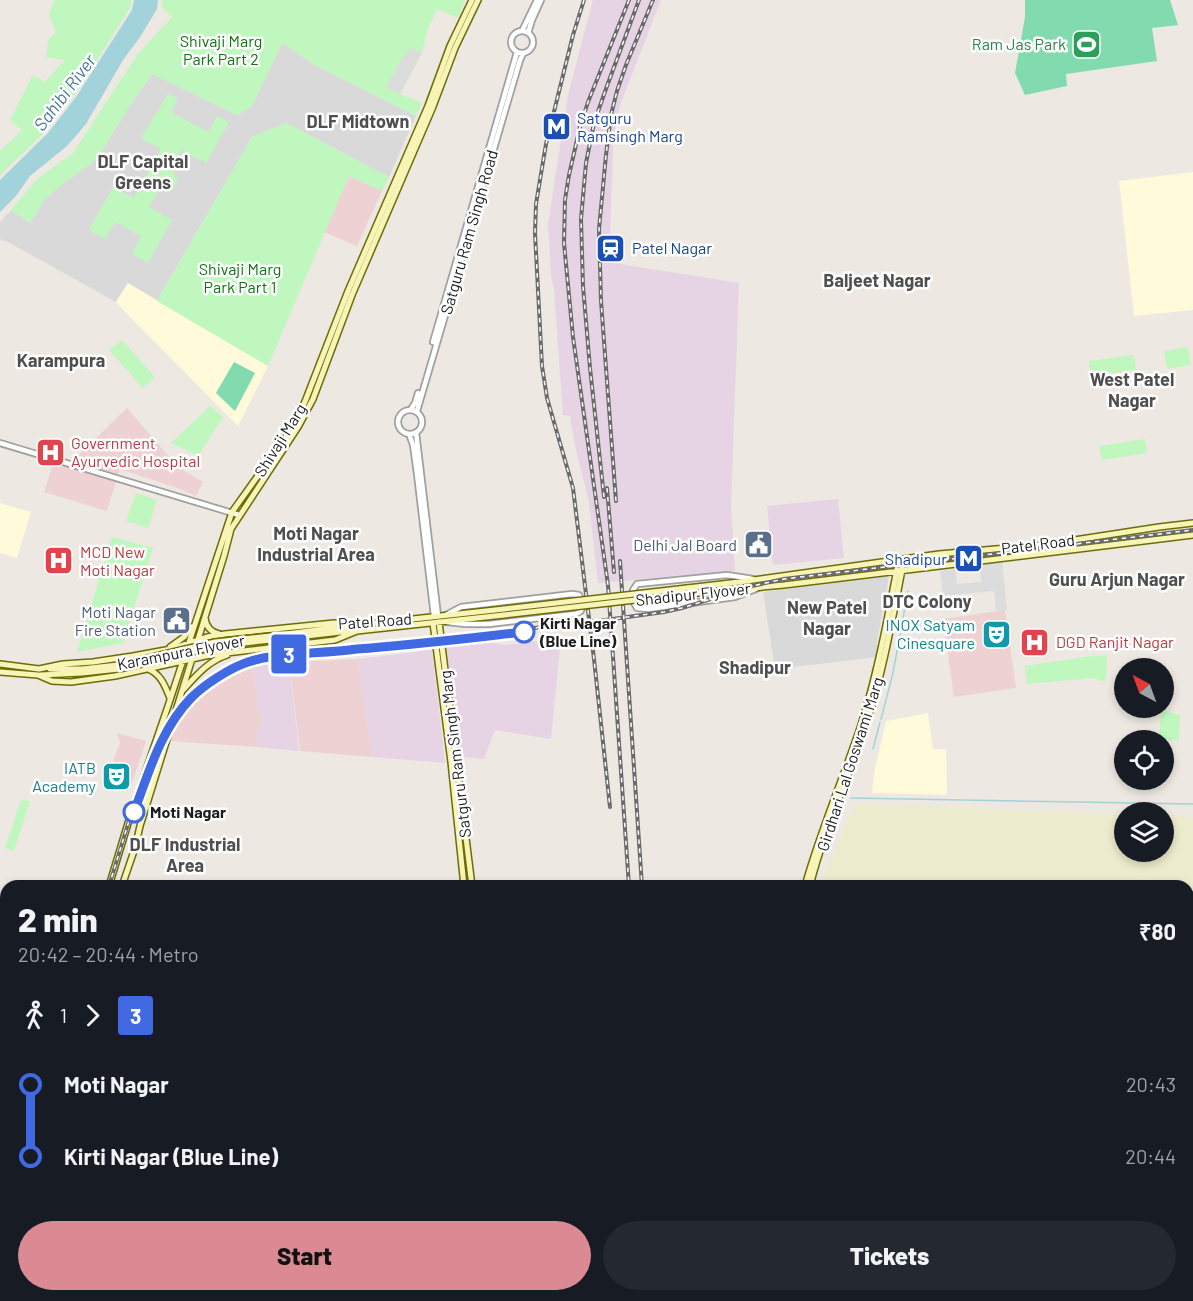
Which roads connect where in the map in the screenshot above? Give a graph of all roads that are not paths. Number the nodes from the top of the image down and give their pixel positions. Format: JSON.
{"nodes":[{"id":1,"x":472,"y":0,"type":"edge"},
{"id":2,"x":478,"y":0,"type":"edge"},
{"id":3,"x":539,"y":0,"type":"edge"},
{"id":4,"x":522,"y":31,"type":"junction"},
{"id":5,"x":528,"y":33,"type":"junction"},
{"id":6,"x":520,"y":53,"type":"junction"},
{"id":7,"x":414,"y":410,"type":"junction"},
{"id":8,"x":416,"y":432,"type":"junction"},
{"id":9,"x":409,"y":434,"type":"junction"},
{"id":10,"x":0,"y":443,"type":"edge"},
{"id":11,"x":232,"y":512,"type":"junction"},
{"id":12,"x":239,"y":515,"type":"junction"},
{"id":13,"x":1193,"y":523,"type":"edge"},
{"id":14,"x":1193,"y":535,"type":"edge"},
{"id":15,"x":900,"y":560,"type":"junction"},
{"id":16,"x":899,"y":570,"type":"junction"},
{"id":17,"x":759,"y":579,"type":"junction"},
{"id":18,"x":739,"y":582,"type":"joint"},
{"id":19,"x":762,"y":587,"type":"junction"},
{"id":20,"x":688,"y":591,"type":"junction"},
{"id":21,"x":205,"y":616,"type":"junction"},
{"id":22,"x":446,"y":618,"type":"junction"},
{"id":23,"x":436,"y":619,"type":"junction"},
{"id":24,"x":195,"y":624,"type":"junction"},
{"id":25,"x":357,"y":628,"type":"junction"},
{"id":26,"x":235,"y":633,"type":"junction"},
{"id":27,"x":225,"y":634,"type":"junction"},
{"id":28,"x":197,"y":640,"type":"junction"},
{"id":29,"x":189,"y":643,"type":"junction"},
{"id":30,"x":167,"y":649,"type":"junction"},
{"id":31,"x":238,"y":651,"type":"junction"},
{"id":32,"x":133,"y":656,"type":"junction"},
{"id":33,"x":191,"y":659,"type":"junction"},
{"id":34,"x":183,"y":661,"type":"junction"},
{"id":35,"x":0,"y":664,"type":"edge"},
{"id":36,"x":148,"y":669,"type":"junction"},
{"id":37,"x":0,"y":672,"type":"edge"},
{"id":38,"x":39,"y":672,"type":"junction"},
{"id":39,"x":135,"y":672,"type":"junction"},
{"id":40,"x":180,"y":694,"type":"junction"},
{"id":41,"x":170,"y":698,"type":"junction"},
{"id":42,"x":111,"y":880,"type":"edge"},
{"id":43,"x":124,"y":880,"type":"edge"},
{"id":44,"x":463,"y":880,"type":"edge"},
{"id":45,"x":471,"y":880,"type":"edge"},
{"id":46,"x":810,"y":880,"type":"edge"}],
"edges":[{"from":1,"to":11,"type":"main road","name":"Shivaji Marg"},
{"from":2,"to":12,"type":"main road","name":"Shivaji Marg"},
{"from":3,"to":4,"type":"street"},
{"from":3,"to":5,"type":"street"},
{"from":4,"to":5,"type":"street"},
{"from":4,"to":6,"type":"street"},
{"from":5,"to":6,"type":"street"},
{"from":6,"to":7,"type":"street","name":"Satguru Ram Singh Road"},
{"from":7,"to":8,"type":"street"},
{"from":7,"to":9,"type":"street"},
{"from":8,"to":9,"type":"street"},
{"from":8,"to":23,"type":"street"},
{"from":9,"to":23,"type":"street"},
{"from":10,"to":11,"type":"street"},
{"from":11,"to":12,"type":"street"},
{"from":11,"to":24,"type":"main road","name":"Shivaji Marg"},
{"from":12,"to":21,"type":"main road","name":"Shivaji Marg"},
{"from":13,"to":15,"type":"main road","name":"Patel Road"},
{"from":14,"to":16,"type":"main road","name":"Patel Road"},
{"from":15,"to":16,"type":"main road","name":"Girdhari Lal Goswami Marg"},
{"from":15,"to":17,"type":"main road","name":"Patel Road"},
{"from":16,"to":19,"type":"main road","name":"Patel Road"},
{"from":16,"to":46,"type":"main road","name":"Girdhari Lal Goswami Marg"},
{"from":17,"to":18,"type":"main road","name":"Patel Road"},
{"from":17,"to":19,"type":"street"},
{"from":18,"to":20,"type":"main road","name":"Shadipur Flyover"},
{"from":19,"to":20,"type":"main road","name":"Shadipur Flyover"},
{"from":20,"to":22,"type":"main road","name":"Shadipur Flyover","bridge":true},
{"from":21,"to":27,"type":"main road"},
{"from":21,"to":28,"type":"main road","name":"Shivaji Marg"},
{"from":22,"to":22,"type":"street"},
{"from":22,"to":23,"type":"main road","name":"Patel Road"},
{"from":23,"to":25,"type":"main road","name":"Patel Road"},
{"from":23,"to":44,"type":"main road","name":"Satguru Ram Singh Marg"},
{"from":23,"to":45,"type":"main road","name":"Satguru Ram Singh Marg"},
{"from":24,"to":29,"type":"main road","name":"Shivaji Marg"},
{"from":24,"to":30,"type":"main road"},
{"from":25,"to":26,"type":"main road","name":"Patel Road"},
{"from":25,"to":31,"type":"main road","name":"Patel Road"},
{"from":25,"to":38,"type":"main road","name":"Karampura Flyover","bridge":true},
{"from":26,"to":27,"type":"main road","name":"Patel Road"},
{"from":26,"to":31,"type":"main road"},
{"from":27,"to":28,"type":"main road","name":"Patel Road"},
{"from":28,"to":29,"type":"main road","name":"Patel Road"},
{"from":28,"to":33,"type":"main road","name":"Shivaji Marg"},
{"from":29,"to":30,"type":"main road","name":"Patel Road"},
{"from":29,"to":34,"type":"main road","name":"Shivaji Marg"},
{"from":30,"to":32,"type":"main road","name":"Patel Road"},
{"from":31,"to":33,"type":"main road","name":"Patel Road"},
{"from":31,"to":40,"type":"main road"},
{"from":32,"to":38,"type":"main road","name":"Patel Road"},
{"from":32,"to":39,"type":"main road"},
{"from":33,"to":34,"type":"main road","name":"Patel Road"},
{"from":33,"to":40,"type":"main road","name":"Shivaji Marg"},
{"from":34,"to":36,"type":"main road","name":"Patel Road"},
{"from":34,"to":41,"type":"main road","name":"Shivaji Marg"},
{"from":35,"to":38,"type":"main road"},
{"from":36,"to":39,"type":"main road","name":"Patel Road"},
{"from":36,"to":41,"type":"main road"},
{"from":37,"to":38,"type":"main road"},
{"from":38,"to":39,"type":"main road","name":"Patel Road"},
{"from":40,"to":43,"type":"main road","name":"Shivaji Marg"},
{"from":41,"to":42,"type":"main road","name":"Shivaji Marg"}]}
